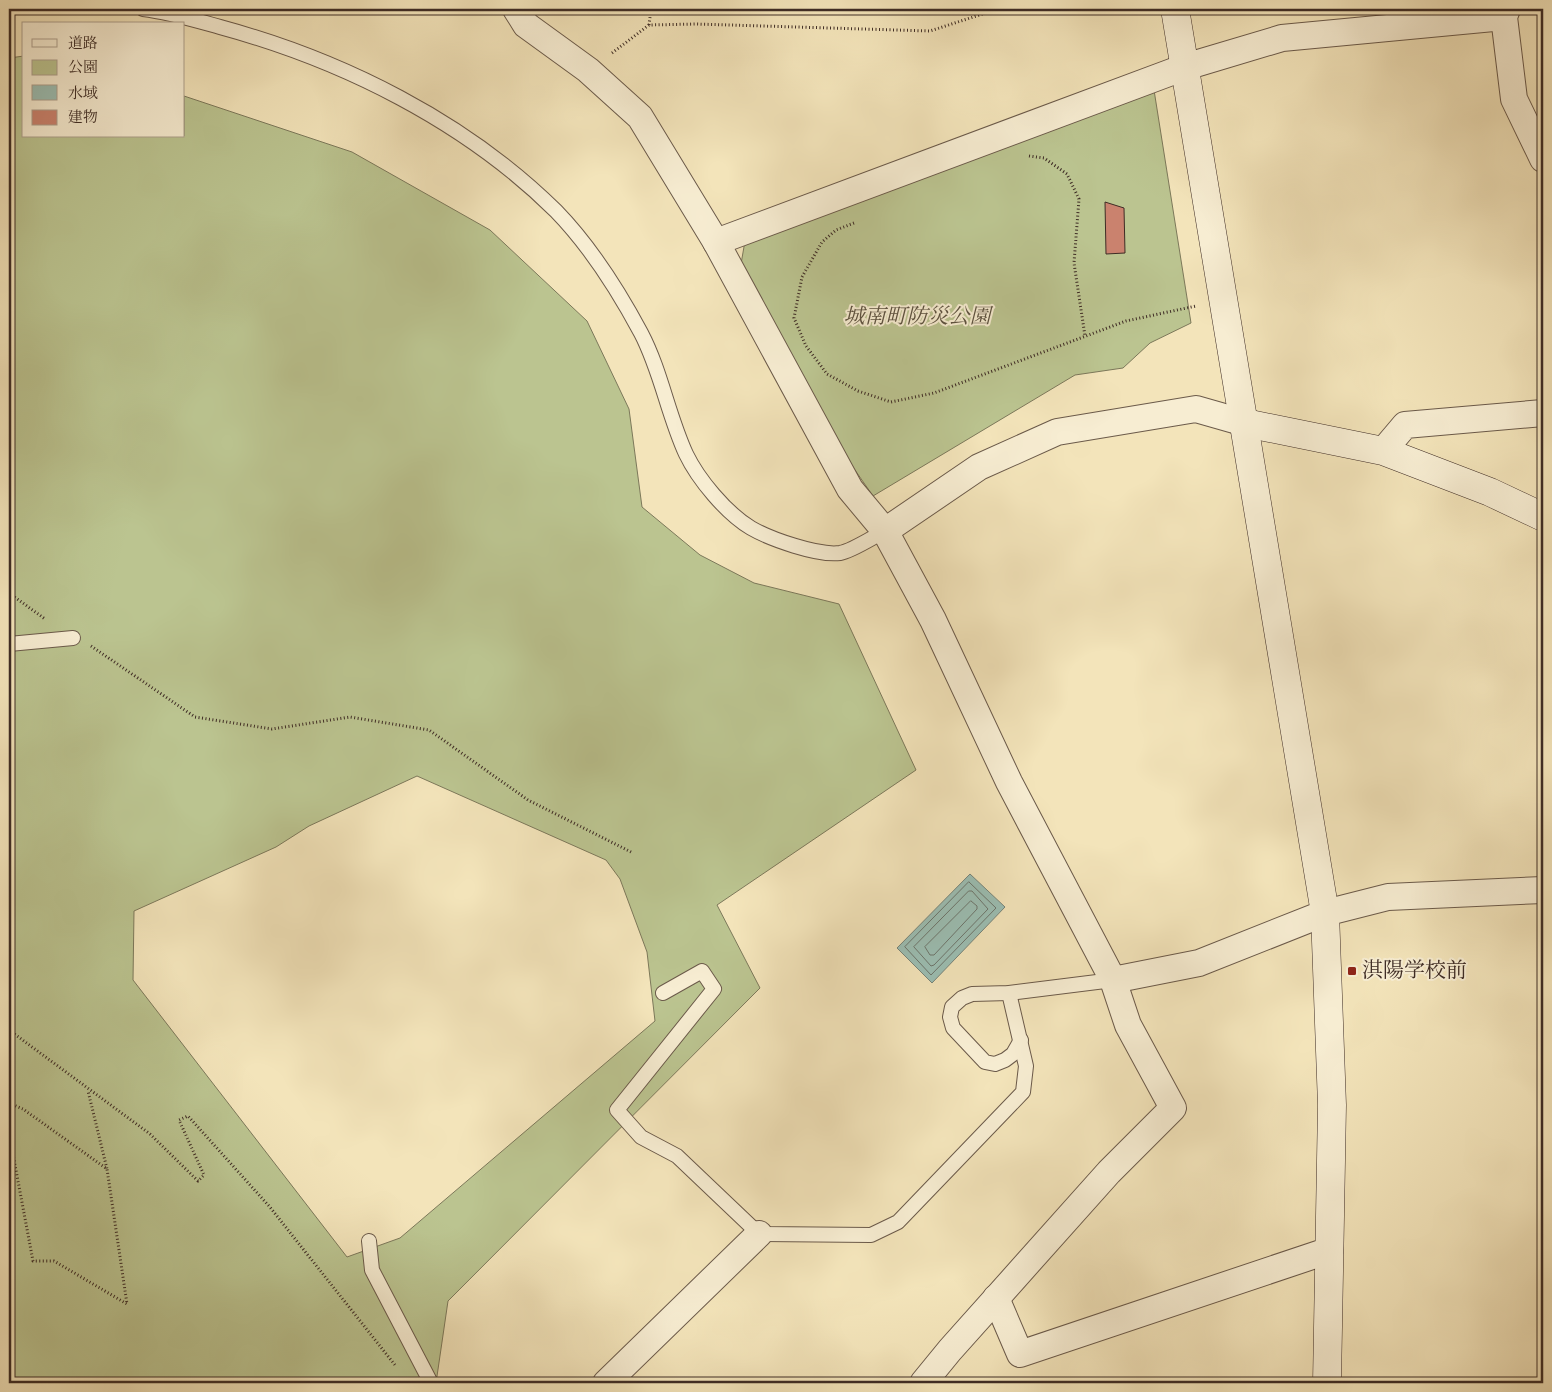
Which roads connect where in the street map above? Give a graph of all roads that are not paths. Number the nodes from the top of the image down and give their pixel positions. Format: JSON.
{"nodes":[{"id":1,"x":143,"y":9,"type":"edge"},
{"id":2,"x":516,"y":9,"type":"edge"},
{"id":3,"x":1175,"y":9,"type":"edge"},
{"id":4,"x":1506,"y":13,"type":"edge"},
{"id":5,"x":1185,"y":67,"type":"junction"},
{"id":6,"x":1543,"y":159,"type":"edge"},
{"id":7,"x":716,"y":242,"type":"junction"},
{"id":8,"x":1543,"y":413,"type":"edge"},
{"id":9,"x":1244,"y":423,"type":"junction"},
{"id":10,"x":1383,"y":451,"type":"junction"},
{"id":11,"x":1543,"y":517,"type":"edge"},
{"id":12,"x":885,"y":531,"type":"junction"},
{"id":13,"x":73,"y":638,"type":"road end"},
{"id":14,"x":9,"y":644,"type":"edge"},
{"id":15,"x":1543,"y":890,"type":"edge"},
{"id":16,"x":1325,"y":913,"type":"junction"},
{"id":17,"x":1113,"y":980,"type":"junction"},
{"id":18,"x":664,"y":993,"type":"dead end"},
{"id":19,"x":1009,"y":993,"type":"junction"},
{"id":20,"x":1021,"y":1040,"type":"junction"},
{"id":21,"x":759,"y":1234,"type":"junction"},
{"id":22,"x":369,"y":1241,"type":"dead end"},
{"id":23,"x":1330,"y":1250,"type":"junction"},
{"id":24,"x":996,"y":1298,"type":"junction"},
{"id":25,"x":431,"y":1383,"type":"edge"},
{"id":26,"x":606,"y":1383,"type":"edge"},
{"id":27,"x":923,"y":1383,"type":"edge"},
{"id":28,"x":1328,"y":1383,"type":"edge"}],
"edges":[{"from":1,"to":12,"type":"lane"},
{"from":2,"to":7,"type":"street"},
{"from":3,"to":5,"type":"street"},
{"from":4,"to":5,"type":"street"},
{"from":4,"to":6,"type":"street"},
{"from":5,"to":7,"type":"street"},
{"from":5,"to":9,"type":"street"},
{"from":7,"to":12,"type":"street"},
{"from":8,"to":10,"type":"street"},
{"from":9,"to":10,"type":"street"},
{"from":9,"to":12,"type":"street"},
{"from":9,"to":16,"type":"street"},
{"from":10,"to":11,"type":"street"},
{"from":12,"to":17,"type":"street"},
{"from":13,"to":14,"type":"lane"},
{"from":15,"to":16,"type":"street"},
{"from":16,"to":17,"type":"street"},
{"from":16,"to":23,"type":"street"},
{"from":17,"to":19,"type":"lane"},
{"from":17,"to":24,"type":"street"},
{"from":18,"to":21,"type":"lane"},
{"from":19,"to":20,"type":"lane"},
{"from":19,"to":20,"type":"lane"},
{"from":20,"to":21,"type":"lane"},
{"from":21,"to":26,"type":"street"},
{"from":22,"to":25,"type":"lane"},
{"from":23,"to":24,"type":"street"},
{"from":23,"to":28,"type":"street"},
{"from":24,"to":27,"type":"street"}]}
